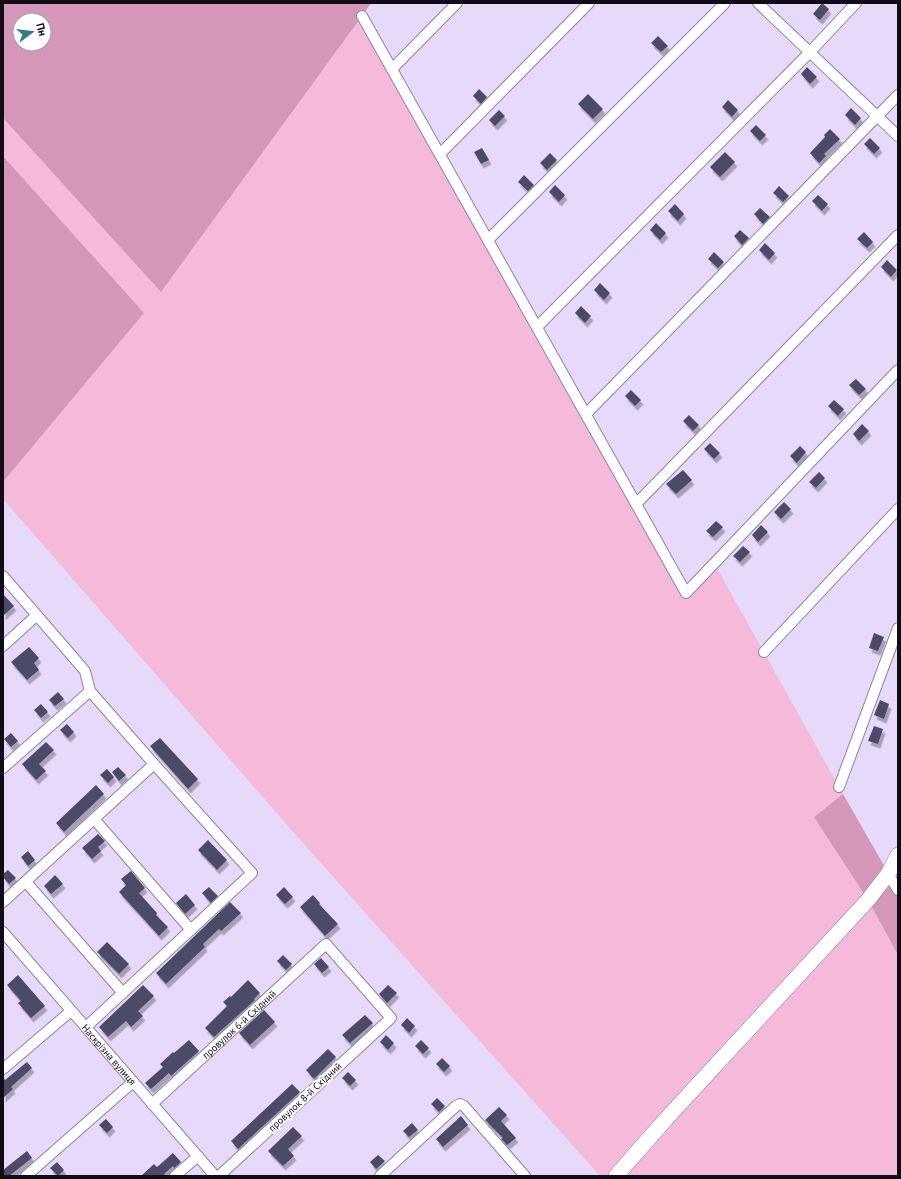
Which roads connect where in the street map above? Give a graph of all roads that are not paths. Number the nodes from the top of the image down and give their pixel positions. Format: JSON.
{"nodes":[{"id":1,"x":457,"y":3,"type":"edge"},
{"id":2,"x":589,"y":3,"type":"edge"},
{"id":3,"x":725,"y":3,"type":"edge"},
{"id":4,"x":758,"y":3,"type":"edge"},
{"id":5,"x":856,"y":3,"type":"edge"},
{"id":6,"x":362,"y":16,"type":"dead end"},
{"id":7,"x":810,"y":52,"type":"junction"},
{"id":8,"x":392,"y":69,"type":"junction"},
{"id":9,"x":898,"y":95,"type":"edge"},
{"id":10,"x":878,"y":117,"type":"junction"},
{"id":11,"x":898,"y":136,"type":"edge"},
{"id":12,"x":440,"y":154,"type":"junction"},
{"id":13,"x":898,"y":235,"type":"edge"},
{"id":14,"x":488,"y":240,"type":"junction"},
{"id":15,"x":537,"y":327,"type":"junction"},
{"id":16,"x":898,"y":370,"type":"edge"},
{"id":17,"x":586,"y":414,"type":"junction"},
{"id":18,"x":636,"y":504,"type":"junction"},
{"id":19,"x":898,"y":509,"type":"edge"},
{"id":20,"x":3,"y":576,"type":"edge"},
{"id":21,"x":36,"y":616,"type":"junction"},
{"id":22,"x":898,"y":628,"type":"edge"},
{"id":23,"x":3,"y":646,"type":"edge"},
{"id":24,"x":764,"y":652,"type":"dead end"},
{"id":25,"x":90,"y":691,"type":"junction"},
{"id":26,"x":154,"y":764,"type":"junction"},
{"id":27,"x":3,"y":768,"type":"edge"},
{"id":28,"x":839,"y":788,"type":"dead end"},
{"id":29,"x":94,"y":819,"type":"junction"},
{"id":30,"x":898,"y":855,"type":"edge"},
{"id":31,"x":888,"y":874,"type":"junction"},
{"id":32,"x":26,"y":882,"type":"junction"},
{"id":33,"x":898,"y":890,"type":"edge"},
{"id":34,"x":3,"y":902,"type":"edge"},
{"id":35,"x":191,"y":930,"type":"junction"},
{"id":36,"x":5,"y":939,"type":"edge"},
{"id":37,"x":326,"y":944,"type":"joint"},
{"id":38,"x":123,"y":993,"type":"junction"},
{"id":39,"x":71,"y":1011,"type":"junction"},
{"id":40,"x":86,"y":1027,"type":"junction"},
{"id":41,"x":3,"y":1069,"type":"edge"},
{"id":42,"x":133,"y":1082,"type":"junction"},
{"id":43,"x":152,"y":1104,"type":"junction"},
{"id":44,"x":198,"y":1156,"type":"junction"},
{"id":45,"x":26,"y":1176,"type":"edge"},
{"id":46,"x":175,"y":1176,"type":"edge"},
{"id":47,"x":215,"y":1176,"type":"edge"},
{"id":48,"x":219,"y":1176,"type":"edge"},
{"id":49,"x":380,"y":1176,"type":"edge"},
{"id":50,"x":525,"y":1176,"type":"edge"},
{"id":51,"x":616,"y":1176,"type":"edge"}],
"edges":[{"from":1,"to":8,"type":"street"},
{"from":2,"to":12,"type":"street"},
{"from":3,"to":14,"type":"street"},
{"from":4,"to":7,"type":"street"},
{"from":5,"to":7,"type":"street"},
{"from":6,"to":8,"type":"street"},
{"from":7,"to":10,"type":"street"},
{"from":7,"to":15,"type":"street"},
{"from":8,"to":12,"type":"street"},
{"from":9,"to":10,"type":"street"},
{"from":10,"to":11,"type":"street"},
{"from":10,"to":17,"type":"street"},
{"from":12,"to":14,"type":"street"},
{"from":13,"to":18,"type":"street"},
{"from":14,"to":15,"type":"street"},
{"from":15,"to":17,"type":"street"},
{"from":16,"to":18,"type":"street"},
{"from":17,"to":18,"type":"street"},
{"from":19,"to":24,"type":"street"},
{"from":20,"to":21,"type":"street"},
{"from":21,"to":23,"type":"street"},
{"from":21,"to":25,"type":"street"},
{"from":22,"to":28,"type":"street"},
{"from":25,"to":26,"type":"street"},
{"from":25,"to":27,"type":"street"},
{"from":26,"to":29,"type":"street"},
{"from":26,"to":35,"type":"street"},
{"from":29,"to":32,"type":"street"},
{"from":29,"to":35,"type":"street"},
{"from":30,"to":31,"type":"street"},
{"from":31,"to":33,"type":"street"},
{"from":31,"to":51,"type":"street"},
{"from":32,"to":34,"type":"street"},
{"from":32,"to":38,"type":"street"},
{"from":35,"to":38,"type":"street"},
{"from":36,"to":39,"type":"street","name":"Наскрізна вулиця"},
{"from":37,"to":43,"type":"street","name":"провулок 6-й Східний"},
{"from":37,"to":48,"type":"street","name":"провулок 8-й Східний"},
{"from":38,"to":40,"type":"street"},
{"from":39,"to":40,"type":"street","name":"Наскрізна вулиця"},
{"from":39,"to":41,"type":"street"},
{"from":40,"to":42,"type":"street","name":"Наскрізна вулиця"},
{"from":42,"to":43,"type":"street","name":"Наскрізна вулиця"},
{"from":42,"to":45,"type":"street"},
{"from":43,"to":44,"type":"street","name":"Наскрізна вулиця"},
{"from":44,"to":46,"type":"street"},
{"from":44,"to":47,"type":"street","name":"Наскрізна вулиця"},
{"from":49,"to":50,"type":"street"}]}
